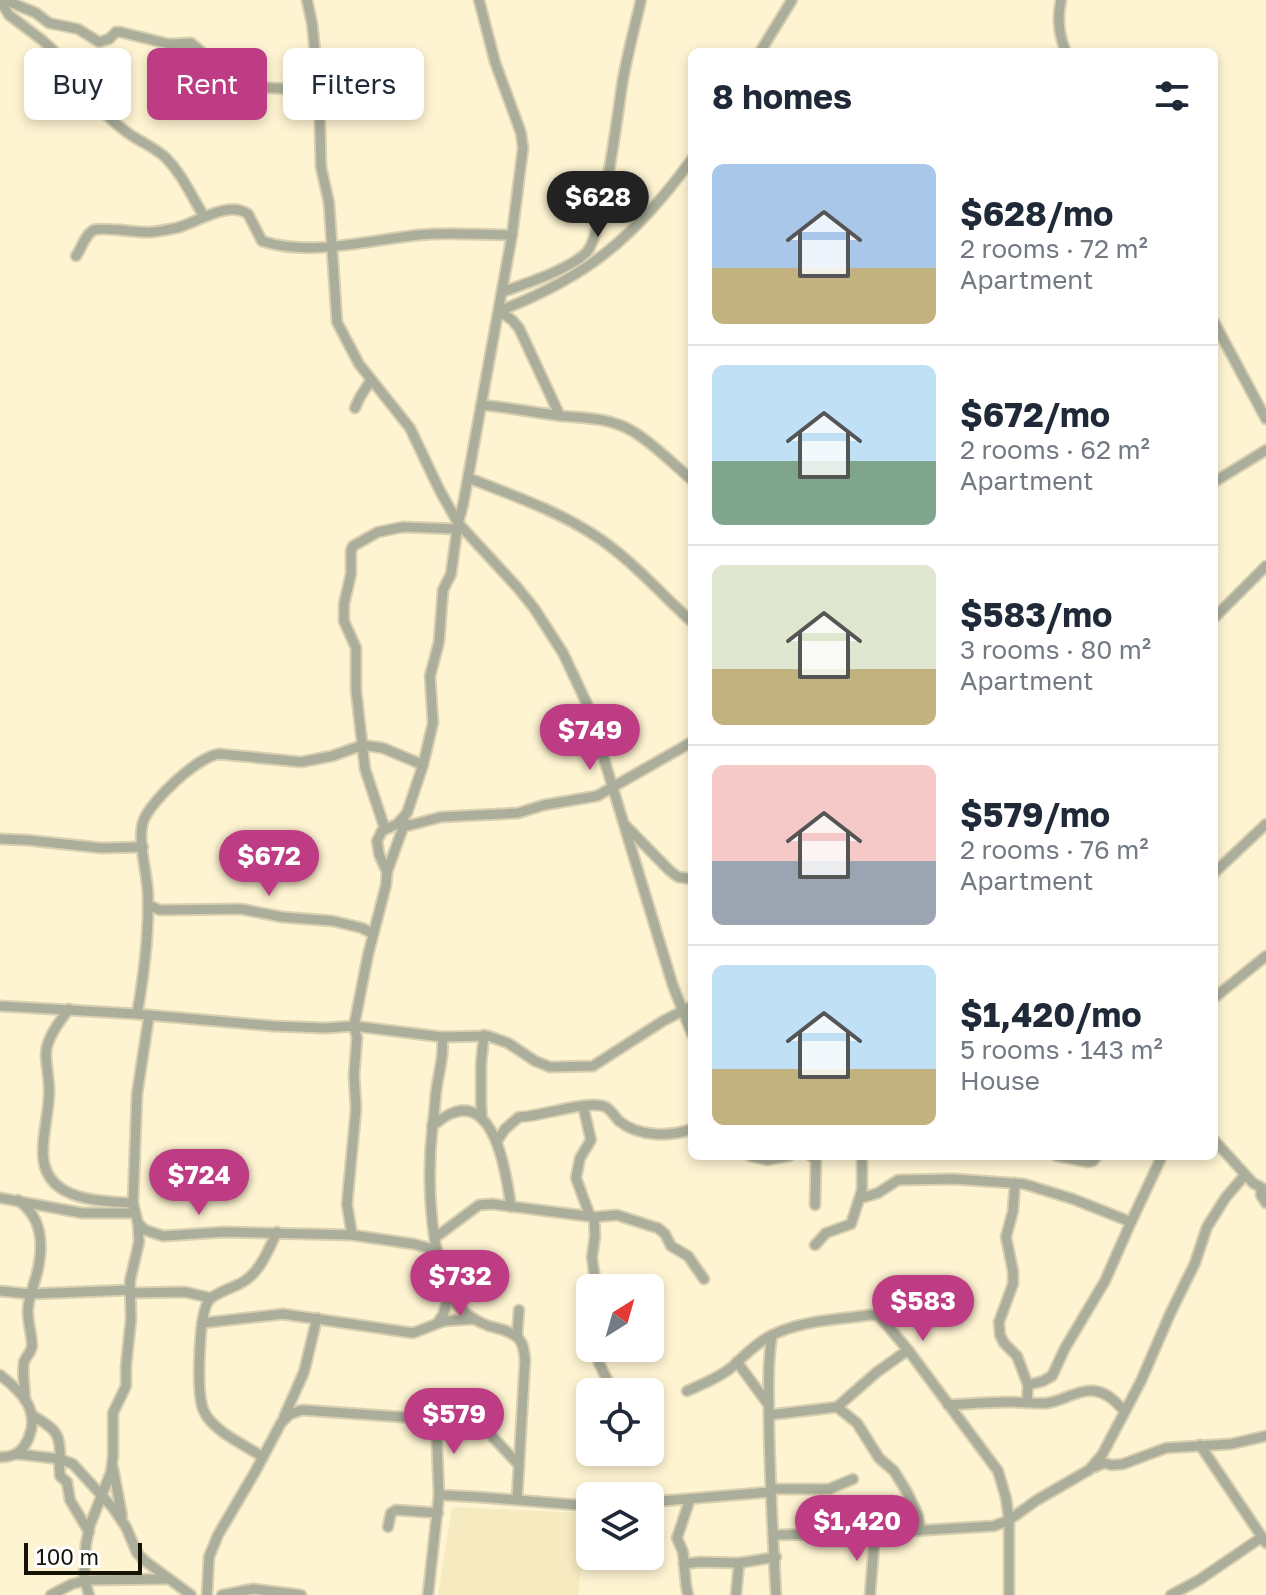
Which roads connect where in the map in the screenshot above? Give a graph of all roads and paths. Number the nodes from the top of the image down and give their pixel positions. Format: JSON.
{"nodes":[{"id":1,"x":0,"y":0,"type":"edge"},
{"id":2,"x":307,"y":0,"type":"edge"},
{"id":3,"x":479,"y":0,"type":"edge"},
{"id":4,"x":641,"y":0,"type":"edge"},
{"id":5,"x":792,"y":0,"type":"edge"},
{"id":6,"x":1061,"y":0,"type":"edge"},
{"id":7,"x":315,"y":48,"type":"edge"},
{"id":8,"x":763,"y":48,"type":"edge"},
{"id":9,"x":1064,"y":48,"type":"edge"},
{"id":10,"x":283,"y":89,"type":"edge"},
{"id":11,"x":319,"y":120,"type":"edge"},
{"id":12,"x":688,"y":165,"type":"edge"},
{"id":13,"x":204,"y":216,"type":"junction"},
{"id":14,"x":512,"y":235,"type":"junction"},
{"id":15,"x":333,"y":247,"type":"junction"},
{"id":16,"x":76,"y":256,"type":"dead end"},
{"id":17,"x":502,"y":292,"type":"junction"},
{"id":18,"x":499,"y":311,"type":"junction"},
{"id":19,"x":1218,"y":329,"type":"edge"},
{"id":20,"x":371,"y":380,"type":"junction"},
{"id":21,"x":481,"y":405,"type":"junction"},
{"id":22,"x":355,"y":408,"type":"dead end"},
{"id":23,"x":560,"y":416,"type":"junction"},
{"id":24,"x":1266,"y":419,"type":"edge"},
{"id":25,"x":1266,"y":450,"type":"edge"},
{"id":26,"x":688,"y":477,"type":"edge"},
{"id":27,"x":469,"y":478,"type":"junction"},
{"id":28,"x":1218,"y":480,"type":"edge"},
{"id":29,"x":458,"y":526,"type":"junction"},
{"id":30,"x":1266,"y":566,"type":"edge"},
{"id":31,"x":1218,"y":614,"type":"edge"},
{"id":32,"x":688,"y":618,"type":"edge"},
{"id":33,"x":688,"y":744,"type":"edge"},
{"id":34,"x":362,"y":745,"type":"junction"},
{"id":35,"x":423,"y":765,"type":"junction"},
{"id":36,"x":612,"y":788,"type":"junction"},
{"id":37,"x":407,"y":813,"type":"junction"},
{"id":38,"x":623,"y":823,"type":"junction"},
{"id":39,"x":1266,"y":824,"type":"edge"},
{"id":40,"x":403,"y":827,"type":"junction"},
{"id":41,"x":385,"y":829,"type":"junction"},
{"id":42,"x":0,"y":839,"type":"edge"},
{"id":43,"x":143,"y":847,"type":"junction"},
{"id":44,"x":1218,"y":869,"type":"edge"},
{"id":45,"x":387,"y":872,"type":"junction"},
{"id":46,"x":688,"y":878,"type":"edge"},
{"id":47,"x":148,"y":905,"type":"junction"},
{"id":48,"x":373,"y":934,"type":"junction"},
{"id":49,"x":1266,"y":956,"type":"edge"},
{"id":50,"x":1218,"y":995,"type":"edge"},
{"id":51,"x":0,"y":1006,"type":"edge"},
{"id":52,"x":687,"y":1008,"type":"edge"},
{"id":53,"x":69,"y":1009,"type":"junction"},
{"id":54,"x":137,"y":1014,"type":"junction"},
{"id":55,"x":149,"y":1016,"type":"junction"},
{"id":56,"x":354,"y":1026,"type":"junction"},
{"id":57,"x":484,"y":1035,"type":"junction"},
{"id":58,"x":442,"y":1037,"type":"junction"},
{"id":59,"x":583,"y":1106,"type":"junction"},
{"id":60,"x":482,"y":1119,"type":"junction"},
{"id":61,"x":432,"y":1126,"type":"junction"},
{"id":62,"x":490,"y":1129,"type":"junction"},
{"id":63,"x":505,"y":1129,"type":"junction"},
{"id":64,"x":688,"y":1130,"type":"edge"},
{"id":65,"x":497,"y":1141,"type":"junction"},
{"id":66,"x":1218,"y":1145,"type":"edge"},
{"id":67,"x":816,"y":1160,"type":"edge"},
{"id":68,"x":862,"y":1160,"type":"edge"},
{"id":69,"x":1073,"y":1160,"type":"edge"},
{"id":70,"x":1094,"y":1160,"type":"edge"},
{"id":71,"x":1160,"y":1160,"type":"edge"},
{"id":72,"x":1245,"y":1175,"type":"junction"},
{"id":73,"x":1015,"y":1183,"type":"junction"},
{"id":74,"x":1264,"y":1189,"type":"edge"},
{"id":75,"x":0,"y":1198,"type":"edge"},
{"id":76,"x":861,"y":1198,"type":"junction"},
{"id":77,"x":18,"y":1200,"type":"junction"},
{"id":78,"x":1266,"y":1203,"type":"edge"},
{"id":79,"x":815,"y":1205,"type":"dead end"},
{"id":80,"x":511,"y":1207,"type":"junction"},
{"id":81,"x":136,"y":1213,"type":"junction"},
{"id":82,"x":592,"y":1217,"type":"junction"},
{"id":83,"x":1131,"y":1222,"type":"junction"},
{"id":84,"x":277,"y":1232,"type":"junction"},
{"id":85,"x":352,"y":1235,"type":"junction"},
{"id":86,"x":436,"y":1237,"type":"junction"},
{"id":87,"x":815,"y":1245,"type":"dead end"},
{"id":88,"x":437,"y":1250,"type":"junction"},
{"id":89,"x":594,"y":1274,"type":"edge"},
{"id":90,"x":704,"y":1279,"type":"dead end"},
{"id":91,"x":0,"y":1291,"type":"edge"},
{"id":92,"x":129,"y":1292,"type":"junction"},
{"id":93,"x":30,"y":1294,"type":"junction"},
{"id":94,"x":449,"y":1294,"type":"junction"},
{"id":95,"x":211,"y":1298,"type":"junction"},
{"id":96,"x":519,"y":1310,"type":"dead end"},
{"id":97,"x":317,"y":1318,"type":"junction"},
{"id":98,"x":474,"y":1319,"type":"junction"},
{"id":99,"x":202,"y":1323,"type":"junction"},
{"id":100,"x":436,"y":1325,"type":"junction"},
{"id":101,"x":772,"y":1335,"type":"junction"},
{"id":102,"x":517,"y":1336,"type":"junction"},
{"id":103,"x":908,"y":1350,"type":"junction"},
{"id":104,"x":737,"y":1362,"type":"junction"},
{"id":105,"x":0,"y":1375,"type":"edge"},
{"id":106,"x":1028,"y":1385,"type":"junction"},
{"id":107,"x":687,"y":1391,"type":"dead end"},
{"id":108,"x":25,"y":1400,"type":"junction"},
{"id":109,"x":1027,"y":1403,"type":"junction"},
{"id":110,"x":948,"y":1405,"type":"junction"},
{"id":111,"x":837,"y":1407,"type":"junction"},
{"id":112,"x":769,"y":1410,"type":"junction"},
{"id":113,"x":1125,"y":1411,"type":"junction"},
{"id":114,"x":32,"y":1415,"type":"junction"},
{"id":115,"x":436,"y":1419,"type":"junction"},
{"id":116,"x":281,"y":1423,"type":"junction"},
{"id":117,"x":1266,"y":1436,"type":"edge"},
{"id":118,"x":1200,"y":1445,"type":"junction"},
{"id":119,"x":17,"y":1454,"type":"junction"},
{"id":120,"x":0,"y":1457,"type":"edge"},
{"id":121,"x":263,"y":1457,"type":"junction"},
{"id":122,"x":60,"y":1458,"type":"junction"},
{"id":123,"x":112,"y":1464,"type":"junction"},
{"id":124,"x":519,"y":1465,"type":"junction"},
{"id":125,"x":1089,"y":1470,"type":"junction"},
{"id":126,"x":853,"y":1479,"type":"dead end"},
{"id":127,"x":771,"y":1491,"type":"junction"},
{"id":128,"x":439,"y":1495,"type":"junction"},
{"id":129,"x":103,"y":1496,"type":"junction"},
{"id":130,"x":690,"y":1499,"type":"junction"},
{"id":131,"x":517,"y":1500,"type":"junction"},
{"id":132,"x":664,"y":1501,"type":"edge"},
{"id":133,"x":576,"y":1505,"type":"edge"},
{"id":134,"x":438,"y":1513,"type":"junction"},
{"id":135,"x":1009,"y":1520,"type":"junction"},
{"id":136,"x":126,"y":1527,"type":"junction"},
{"id":137,"x":388,"y":1527,"type":"dead end"},
{"id":138,"x":920,"y":1530,"type":"junction"},
{"id":139,"x":89,"y":1532,"type":"junction"},
{"id":140,"x":875,"y":1533,"type":"junction"},
{"id":141,"x":774,"y":1535,"type":"junction"},
{"id":142,"x":1265,"y":1541,"type":"edge"},
{"id":143,"x":776,"y":1557,"type":"junction"},
{"id":144,"x":739,"y":1563,"type":"junction"},
{"id":145,"x":684,"y":1564,"type":"junction"},
{"id":146,"x":168,"y":1579,"type":"junction"},
{"id":147,"x":85,"y":1581,"type":"junction"},
{"id":148,"x":51,"y":1595,"type":"edge"},
{"id":149,"x":89,"y":1595,"type":"edge"},
{"id":150,"x":191,"y":1595,"type":"edge"},
{"id":151,"x":207,"y":1595,"type":"edge"},
{"id":152,"x":222,"y":1595,"type":"edge"},
{"id":153,"x":301,"y":1595,"type":"edge"},
{"id":154,"x":428,"y":1595,"type":"edge"},
{"id":155,"x":688,"y":1595,"type":"edge"},
{"id":156,"x":736,"y":1595,"type":"edge"},
{"id":157,"x":776,"y":1595,"type":"edge"},
{"id":158,"x":870,"y":1595,"type":"edge"},
{"id":159,"x":1009,"y":1595,"type":"edge"},
{"id":160,"x":1171,"y":1595,"type":"edge"}],
"edges":[{"from":1,"to":10,"type":"street"},
{"from":1,"to":13,"type":"street"},
{"from":2,"to":7,"type":"street"},
{"from":3,"to":14,"type":"street"},
{"from":4,"to":17,"type":"street"},
{"from":5,"to":8,"type":"street"},
{"from":6,"to":9,"type":"street"},
{"from":11,"to":15,"type":"street"},
{"from":12,"to":18,"type":"street"},
{"from":13,"to":15,"type":"street"},
{"from":13,"to":16,"type":"street"},
{"from":14,"to":15,"type":"street"},
{"from":14,"to":17,"type":"street"},
{"from":15,"to":20,"type":"street"},
{"from":17,"to":18,"type":"street"},
{"from":18,"to":21,"type":"street"},
{"from":18,"to":23,"type":"street"},
{"from":19,"to":24,"type":"street"},
{"from":20,"to":22,"type":"street"},
{"from":20,"to":29,"type":"street"},
{"from":21,"to":23,"type":"street"},
{"from":21,"to":27,"type":"street"},
{"from":23,"to":26,"type":"street"},
{"from":25,"to":28,"type":"street"},
{"from":27,"to":29,"type":"street"},
{"from":27,"to":32,"type":"street"},
{"from":29,"to":34,"type":"street"},
{"from":29,"to":35,"type":"street"},
{"from":29,"to":36,"type":"street"},
{"from":30,"to":31,"type":"street"},
{"from":33,"to":36,"type":"street"},
{"from":34,"to":35,"type":"street"},
{"from":34,"to":41,"type":"street"},
{"from":34,"to":43,"type":"street"},
{"from":35,"to":37,"type":"street"},
{"from":36,"to":38,"type":"street"},
{"from":36,"to":40,"type":"street"},
{"from":37,"to":40,"type":"street"},
{"from":37,"to":41,"type":"street"},
{"from":38,"to":46,"type":"street"},
{"from":38,"to":52,"type":"street"},
{"from":39,"to":44,"type":"street"},
{"from":40,"to":45,"type":"street"},
{"from":41,"to":45,"type":"street"},
{"from":42,"to":43,"type":"street"},
{"from":43,"to":47,"type":"street"},
{"from":45,"to":48,"type":"street"},
{"from":47,"to":48,"type":"street"},
{"from":47,"to":54,"type":"street"},
{"from":48,"to":56,"type":"street"},
{"from":49,"to":50,"type":"street"},
{"from":51,"to":53,"type":"street"},
{"from":52,"to":57,"type":"street"},
{"from":53,"to":54,"type":"street"},
{"from":53,"to":81,"type":"street"},
{"from":54,"to":55,"type":"street"},
{"from":55,"to":56,"type":"street"},
{"from":55,"to":81,"type":"street"},
{"from":56,"to":58,"type":"street"},
{"from":56,"to":85,"type":"street"},
{"from":57,"to":58,"type":"street"},
{"from":57,"to":60,"type":"street"},
{"from":58,"to":61,"type":"street"},
{"from":59,"to":63,"type":"street"},
{"from":59,"to":64,"type":"street"},
{"from":59,"to":82,"type":"street"},
{"from":60,"to":61,"type":"street"},
{"from":60,"to":62,"type":"street"},
{"from":61,"to":86,"type":"street"},
{"from":62,"to":63,"type":"street"},
{"from":62,"to":65,"type":"street"},
{"from":63,"to":65,"type":"street"},
{"from":65,"to":80,"type":"street"},
{"from":66,"to":72,"type":"street"},
{"from":67,"to":79,"type":"street"},
{"from":68,"to":76,"type":"street"},
{"from":69,"to":70,"type":"street"},
{"from":71,"to":83,"type":"street"},
{"from":72,"to":74,"type":"street"},
{"from":72,"to":113,"type":"street"},
{"from":73,"to":76,"type":"street"},
{"from":73,"to":83,"type":"street"},
{"from":73,"to":106,"type":"street"},
{"from":74,"to":78,"type":"street"},
{"from":75,"to":77,"type":"street"},
{"from":76,"to":87,"type":"street"},
{"from":77,"to":81,"type":"street"},
{"from":77,"to":93,"type":"street"},
{"from":80,"to":82,"type":"street"},
{"from":80,"to":86,"type":"street"},
{"from":81,"to":84,"type":"street"},
{"from":81,"to":92,"type":"street"},
{"from":82,"to":89,"type":"street"},
{"from":82,"to":90,"type":"street"},
{"from":83,"to":106,"type":"street"},
{"from":84,"to":85,"type":"street"},
{"from":84,"to":95,"type":"street"},
{"from":85,"to":88,"type":"street"},
{"from":86,"to":88,"type":"street"},
{"from":88,"to":94,"type":"street"},
{"from":91,"to":93,"type":"street"},
{"from":92,"to":93,"type":"street"},
{"from":92,"to":95,"type":"street"},
{"from":92,"to":123,"type":"street"},
{"from":93,"to":108,"type":"street"},
{"from":94,"to":98,"type":"street"},
{"from":94,"to":100,"type":"street"},
{"from":95,"to":99,"type":"street"},
{"from":96,"to":102,"type":"street"},
{"from":97,"to":99,"type":"street"},
{"from":97,"to":100,"type":"street"},
{"from":97,"to":116,"type":"street"},
{"from":98,"to":100,"type":"street"},
{"from":98,"to":102,"type":"street"},
{"from":99,"to":121,"type":"street"},
{"from":101,"to":103,"type":"street"},
{"from":101,"to":104,"type":"street"},
{"from":101,"to":112,"type":"street"},
{"from":102,"to":124,"type":"street"},
{"from":103,"to":110,"type":"street"},
{"from":103,"to":111,"type":"street"},
{"from":104,"to":107,"type":"street"},
{"from":104,"to":112,"type":"street"},
{"from":105,"to":108,"type":"street"},
{"from":106,"to":109,"type":"street"},
{"from":108,"to":114,"type":"street"},
{"from":109,"to":110,"type":"street"},
{"from":109,"to":113,"type":"street"},
{"from":110,"to":135,"type":"street"},
{"from":111,"to":112,"type":"street"},
{"from":111,"to":138,"type":"street"},
{"from":112,"to":127,"type":"street"},
{"from":113,"to":125,"type":"street"},
{"from":114,"to":119,"type":"street"},
{"from":114,"to":122,"type":"street"},
{"from":115,"to":116,"type":"street"},
{"from":115,"to":124,"type":"street"},
{"from":115,"to":128,"type":"street"},
{"from":116,"to":121,"type":"street"},
{"from":117,"to":118,"type":"street"},
{"from":118,"to":125,"type":"street"},
{"from":118,"to":142,"type":"street"},
{"from":119,"to":120,"type":"street"},
{"from":119,"to":122,"type":"street"},
{"from":121,"to":151,"type":"street"},
{"from":122,"to":129,"type":"street"},
{"from":122,"to":139,"type":"street"},
{"from":123,"to":129,"type":"street"},
{"from":123,"to":136,"type":"street"},
{"from":124,"to":131,"type":"street"},
{"from":125,"to":135,"type":"street"},
{"from":126,"to":127,"type":"street"},
{"from":127,"to":130,"type":"street"},
{"from":127,"to":141,"type":"street"},
{"from":128,"to":131,"type":"street"},
{"from":128,"to":134,"type":"street"},
{"from":129,"to":136,"type":"street"},
{"from":129,"to":139,"type":"street"},
{"from":130,"to":132,"type":"street"},
{"from":130,"to":145,"type":"street"},
{"from":131,"to":133,"type":"street"},
{"from":134,"to":137,"type":"street"},
{"from":134,"to":154,"type":"street"},
{"from":135,"to":138,"type":"street"},
{"from":135,"to":159,"type":"street"},
{"from":136,"to":146,"type":"street"},
{"from":138,"to":140,"type":"street"},
{"from":139,"to":147,"type":"street"},
{"from":140,"to":141,"type":"street"},
{"from":140,"to":158,"type":"street"},
{"from":141,"to":143,"type":"street"},
{"from":142,"to":160,"type":"street"},
{"from":143,"to":144,"type":"street"},
{"from":143,"to":157,"type":"street"},
{"from":144,"to":145,"type":"street"},
{"from":144,"to":156,"type":"street"},
{"from":145,"to":155,"type":"street"},
{"from":146,"to":147,"type":"street"},
{"from":146,"to":150,"type":"street"},
{"from":147,"to":148,"type":"street"},
{"from":147,"to":149,"type":"street"},
{"from":152,"to":153,"type":"street"}]}
